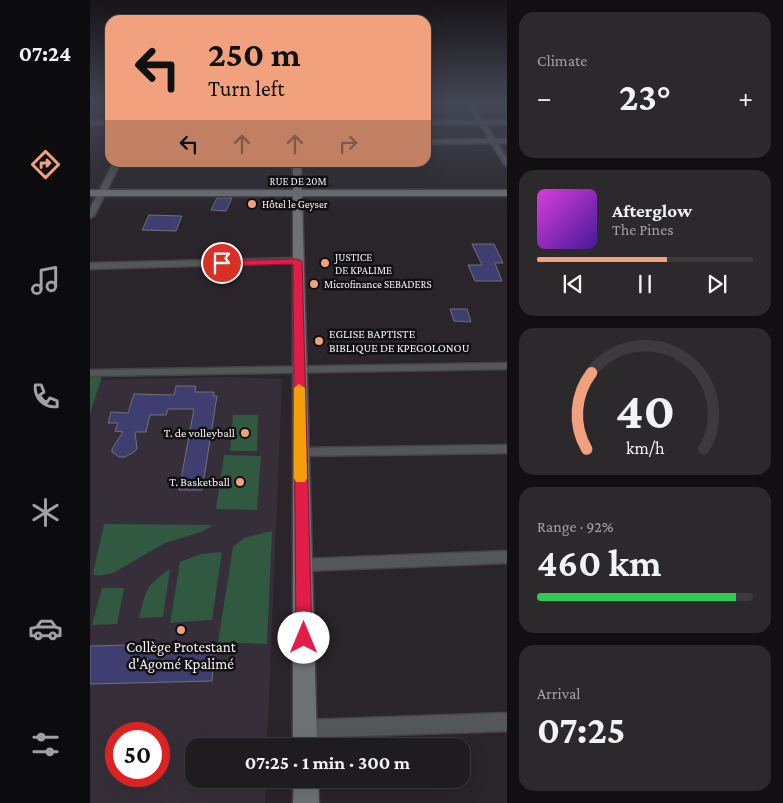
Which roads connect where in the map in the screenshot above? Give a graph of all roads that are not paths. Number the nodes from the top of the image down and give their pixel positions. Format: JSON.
{"nodes":[{"id":1,"x":507,"y":141,"type":"edge"},
{"id":2,"x":431,"y":142,"type":"edge"},
{"id":3,"x":493,"y":142,"type":"junction"},
{"id":4,"x":507,"y":164,"type":"edge"},
{"id":5,"x":115,"y":167,"type":"edge"},
{"id":6,"x":297,"y":167,"type":"edge"},
{"id":7,"x":90,"y":193,"type":"edge"},
{"id":8,"x":102,"y":193,"type":"junction"},
{"id":9,"x":297,"y":193,"type":"junction"},
{"id":10,"x":507,"y":193,"type":"edge"},
{"id":11,"x":90,"y":216,"type":"edge"},
{"id":12,"x":297,"y":261,"type":"junction"},
{"id":13,"x":90,"y":266,"type":"edge"},
{"id":14,"x":507,"y":366,"type":"edge"},
{"id":15,"x":299,"y":370,"type":"junction"},
{"id":16,"x":90,"y":373,"type":"edge"},
{"id":17,"x":507,"y":450,"type":"edge"},
{"id":18,"x":300,"y":452,"type":"junction"},
{"id":19,"x":507,"y":557,"type":"edge"},
{"id":20,"x":303,"y":565,"type":"junction"},
{"id":21,"x":507,"y":722,"type":"edge"},
{"id":22,"x":305,"y":738,"type":"edge"},
{"id":23,"x":306,"y":788,"type":"edge"},
{"id":24,"x":306,"y":803,"type":"edge"}],
"edges":[{"from":1,"to":3,"type":"street"},
{"from":2,"to":3,"type":"street"},
{"from":3,"to":4,"type":"street"},
{"from":5,"to":8,"type":"street"},
{"from":6,"to":9,"type":"main road"},
{"from":7,"to":8,"type":"main road","name":"RUE DE 20M"},
{"from":8,"to":9,"type":"main road","name":"RUE DE 20M"},
{"from":8,"to":11,"type":"street"},
{"from":9,"to":10,"type":"main road","name":"RUE DE 20M"},
{"from":9,"to":12,"type":"main road"},
{"from":12,"to":13,"type":"street"},
{"from":12,"to":15,"type":"main road"},
{"from":14,"to":15,"type":"street"},
{"from":15,"to":16,"type":"street"},
{"from":15,"to":18,"type":"main road"},
{"from":17,"to":18,"type":"street"},
{"from":18,"to":20,"type":"main road"},
{"from":19,"to":20,"type":"street"},
{"from":20,"to":22,"type":"main road"},
{"from":21,"to":22,"type":"street"},
{"from":23,"to":24,"type":"main road"}]}
